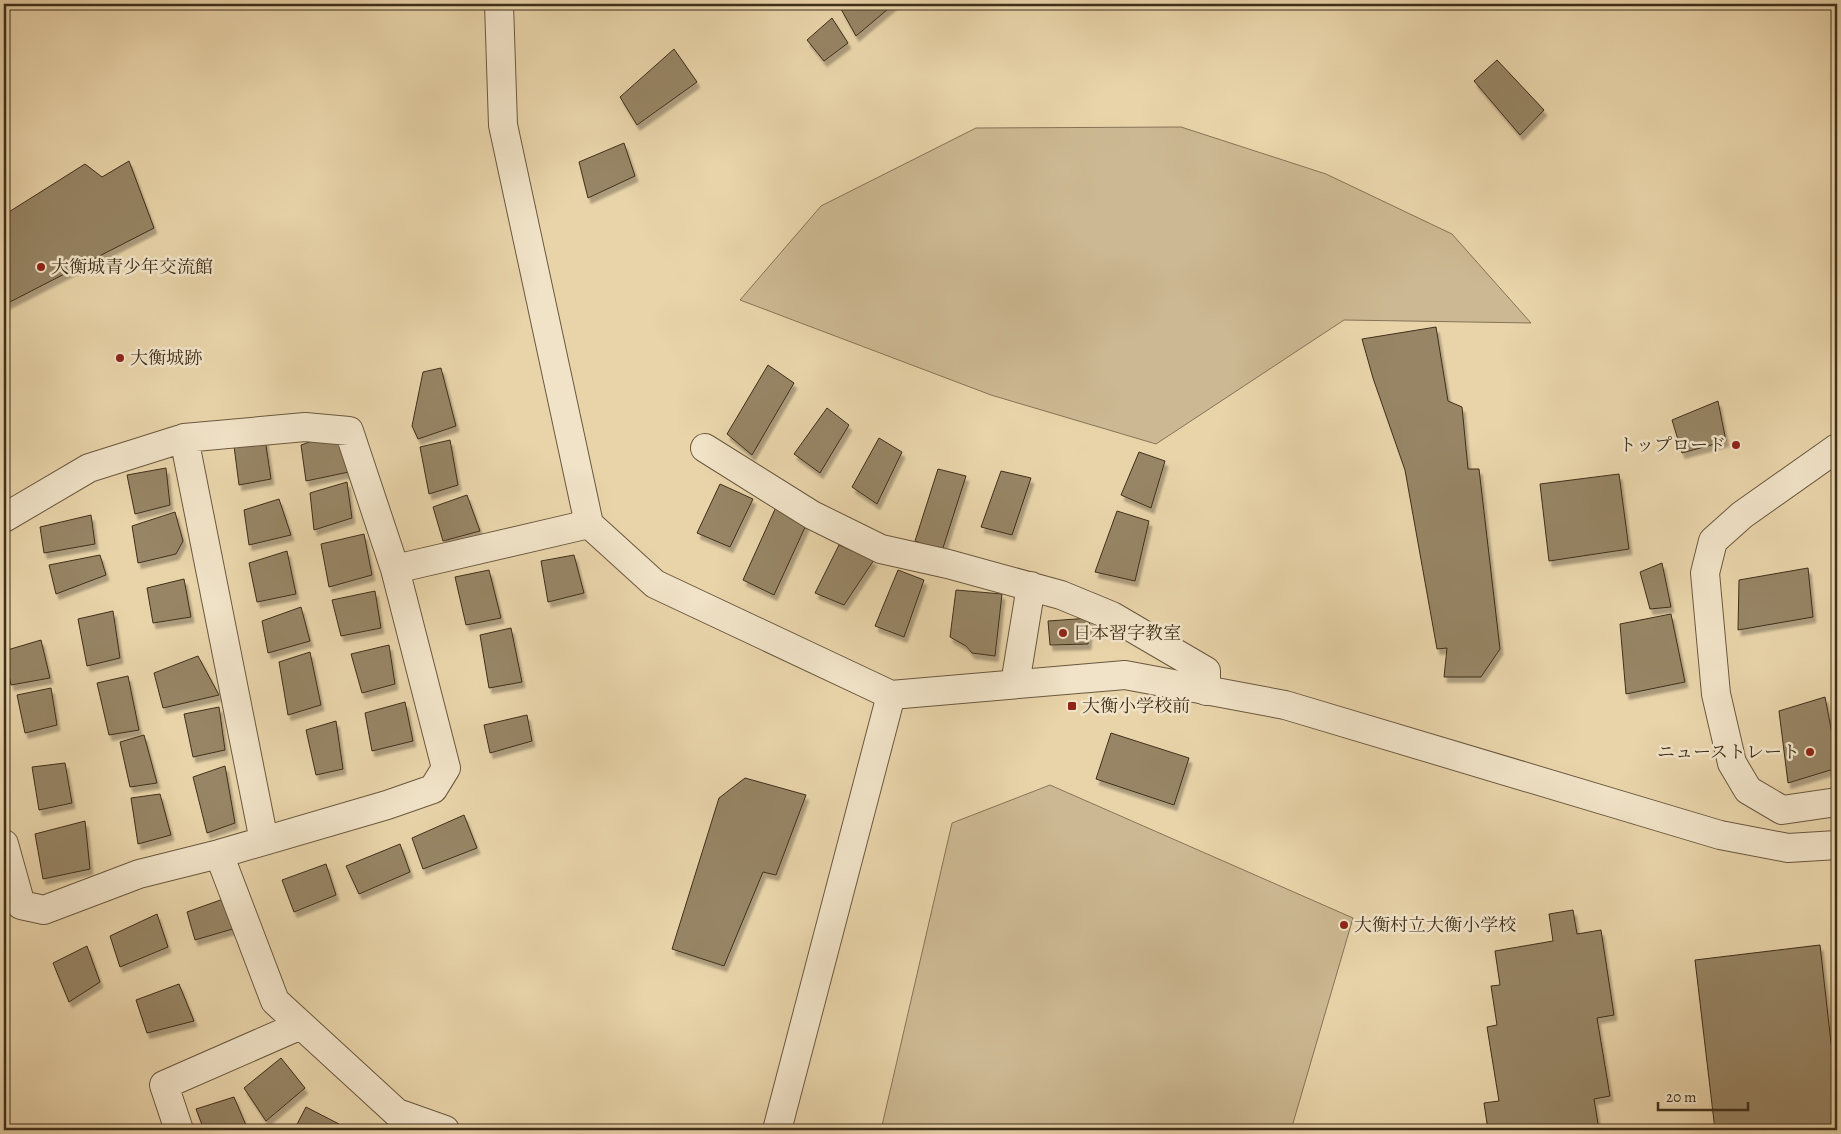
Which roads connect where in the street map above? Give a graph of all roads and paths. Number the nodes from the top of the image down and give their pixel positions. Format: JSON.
{"nodes":[{"id":1,"x":499,"y":4,"type":"edge"},
{"id":2,"x":184,"y":438,"type":"junction"},
{"id":3,"x":705,"y":448,"type":"dead end"},
{"id":4,"x":1837,"y":448,"type":"edge"},
{"id":5,"x":4,"y":518,"type":"edge"},
{"id":6,"x":589,"y":524,"type":"junction"},
{"id":7,"x":395,"y":569,"type":"junction"},
{"id":8,"x":1031,"y":586,"type":"junction"},
{"id":9,"x":1015,"y":684,"type":"junction"},
{"id":10,"x":1206,"y":690,"type":"junction"},
{"id":11,"x":891,"y":694,"type":"junction"},
{"id":12,"x":1837,"y":802,"type":"edge"},
{"id":13,"x":264,"y":841,"type":"junction"},
{"id":14,"x":4,"y":844,"type":"edge"},
{"id":15,"x":1837,"y":845,"type":"edge"},
{"id":16,"x":219,"y":854,"type":"junction"},
{"id":17,"x":300,"y":1024,"type":"junction"},
{"id":18,"x":179,"y":1130,"type":"edge"},
{"id":19,"x":445,"y":1130,"type":"edge"},
{"id":20,"x":777,"y":1130,"type":"edge"}],
"edges":[{"from":1,"to":6,"type":"street"},
{"from":2,"to":5,"type":"street"},
{"from":2,"to":7,"type":"street"},
{"from":2,"to":13,"type":"street"},
{"from":3,"to":8,"type":"street"},
{"from":4,"to":12,"type":"street"},
{"from":6,"to":7,"type":"street"},
{"from":6,"to":11,"type":"street"},
{"from":7,"to":13,"type":"street"},
{"from":8,"to":9,"type":"street"},
{"from":8,"to":10,"type":"street"},
{"from":9,"to":10,"type":"street"},
{"from":9,"to":11,"type":"street"},
{"from":10,"to":15,"type":"street"},
{"from":11,"to":20,"type":"street"},
{"from":13,"to":16,"type":"street"},
{"from":14,"to":16,"type":"street"},
{"from":16,"to":17,"type":"street"},
{"from":17,"to":18,"type":"street"},
{"from":17,"to":19,"type":"street"}]}
